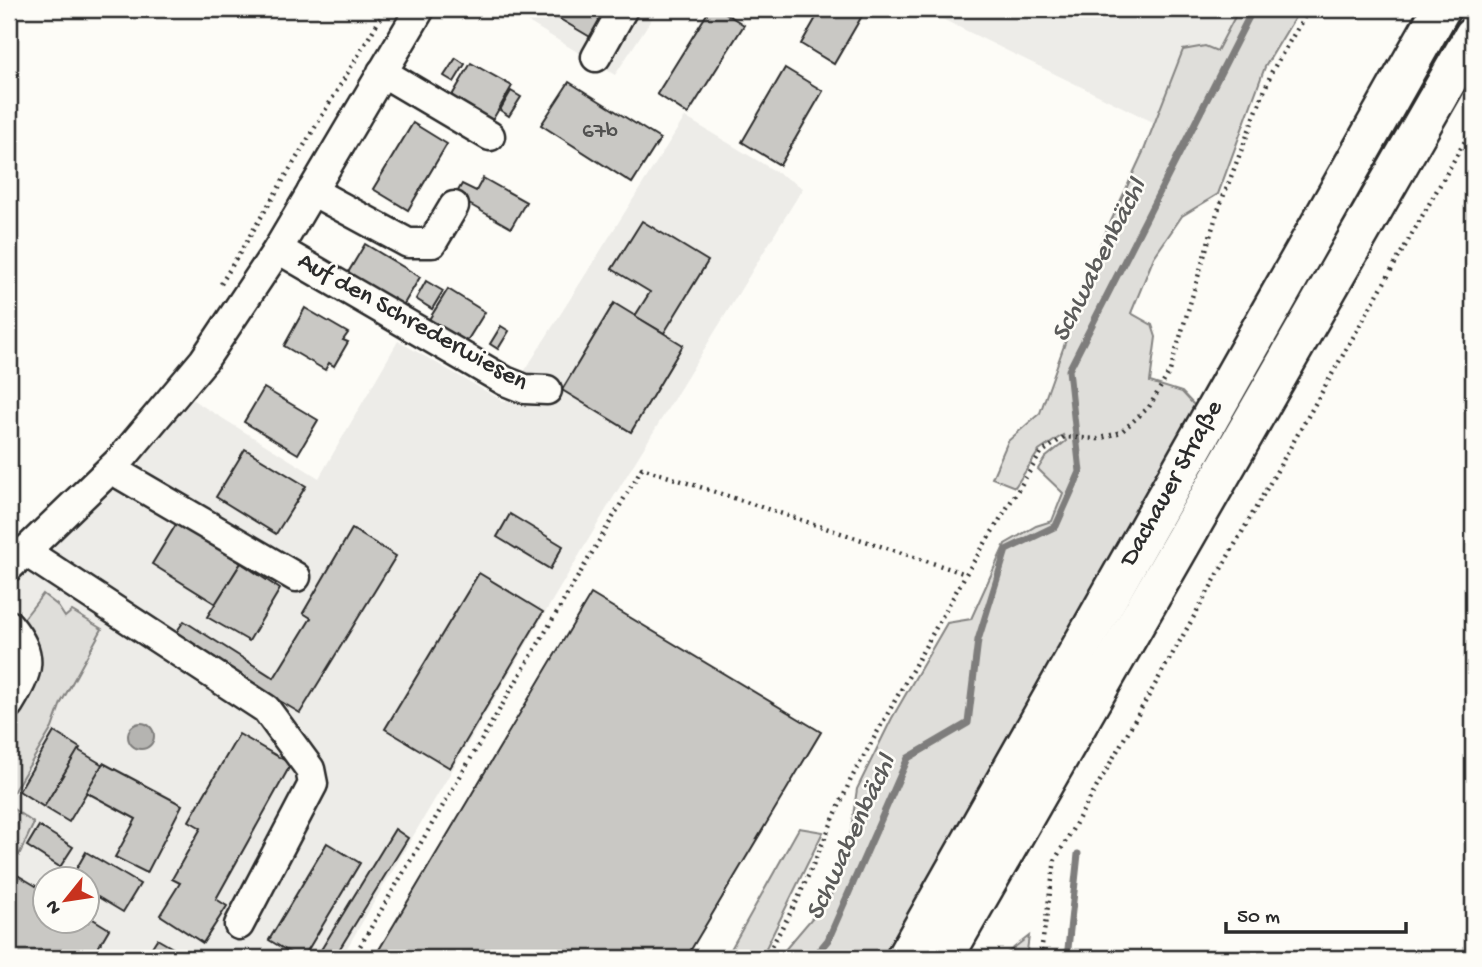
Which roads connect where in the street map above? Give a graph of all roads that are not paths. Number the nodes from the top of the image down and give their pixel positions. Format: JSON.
{"nodes":[{"id":1,"x":420,"y":9,"type":"edge"},
{"id":2,"x":623,"y":9,"type":"edge"},
{"id":3,"x":1441,"y":9,"type":"edge"},
{"id":4,"x":1473,"y":36,"type":"edge"},
{"id":5,"x":596,"y":57,"type":"dead end"},
{"id":6,"x":382,"y":72,"type":"junction"},
{"id":7,"x":490,"y":136,"type":"dead end"},
{"id":8,"x":312,"y":191,"type":"junction"},
{"id":9,"x":454,"y":206,"type":"dead end"},
{"id":10,"x":278,"y":249,"type":"junction"},
{"id":11,"x":547,"y":390,"type":"dead end"},
{"id":12,"x":111,"y":469,"type":"junction"},
{"id":13,"x":17,"y":559,"type":"edge"},
{"id":14,"x":296,"y":577,"type":"dead end"},
{"id":15,"x":9,"y":625,"type":"edge"},
{"id":16,"x":9,"y":704,"type":"edge"},
{"id":17,"x":239,"y":925,"type":"dead end"},
{"id":18,"x":905,"y":958,"type":"edge"},
{"id":19,"x":944,"y":958,"type":"edge"}],
"edges":[{"from":1,"to":6,"type":"street","name":"Auf den Schrederwiesen"},
{"from":2,"to":5,"type":"street"},
{"from":3,"to":18,"type":"main road","name":"Dachauer Straße"},
{"from":4,"to":19,"type":"main road","name":"Dachauer Straße"},
{"from":6,"to":7,"type":"street"},
{"from":6,"to":8,"type":"street","name":"Auf den Schrederwiesen"},
{"from":8,"to":9,"type":"street"},
{"from":8,"to":10,"type":"street","name":"Auf den Schrederwiesen"},
{"from":10,"to":11,"type":"street","name":"Auf den Schrederwiesen"},
{"from":10,"to":12,"type":"street","name":"Auf den Schrederwiesen"},
{"from":12,"to":13,"type":"street","name":"Auf den Schrederwiesen"},
{"from":12,"to":14,"type":"street"},
{"from":13,"to":17,"type":"street"},
{"from":15,"to":16,"type":"street"}]}
